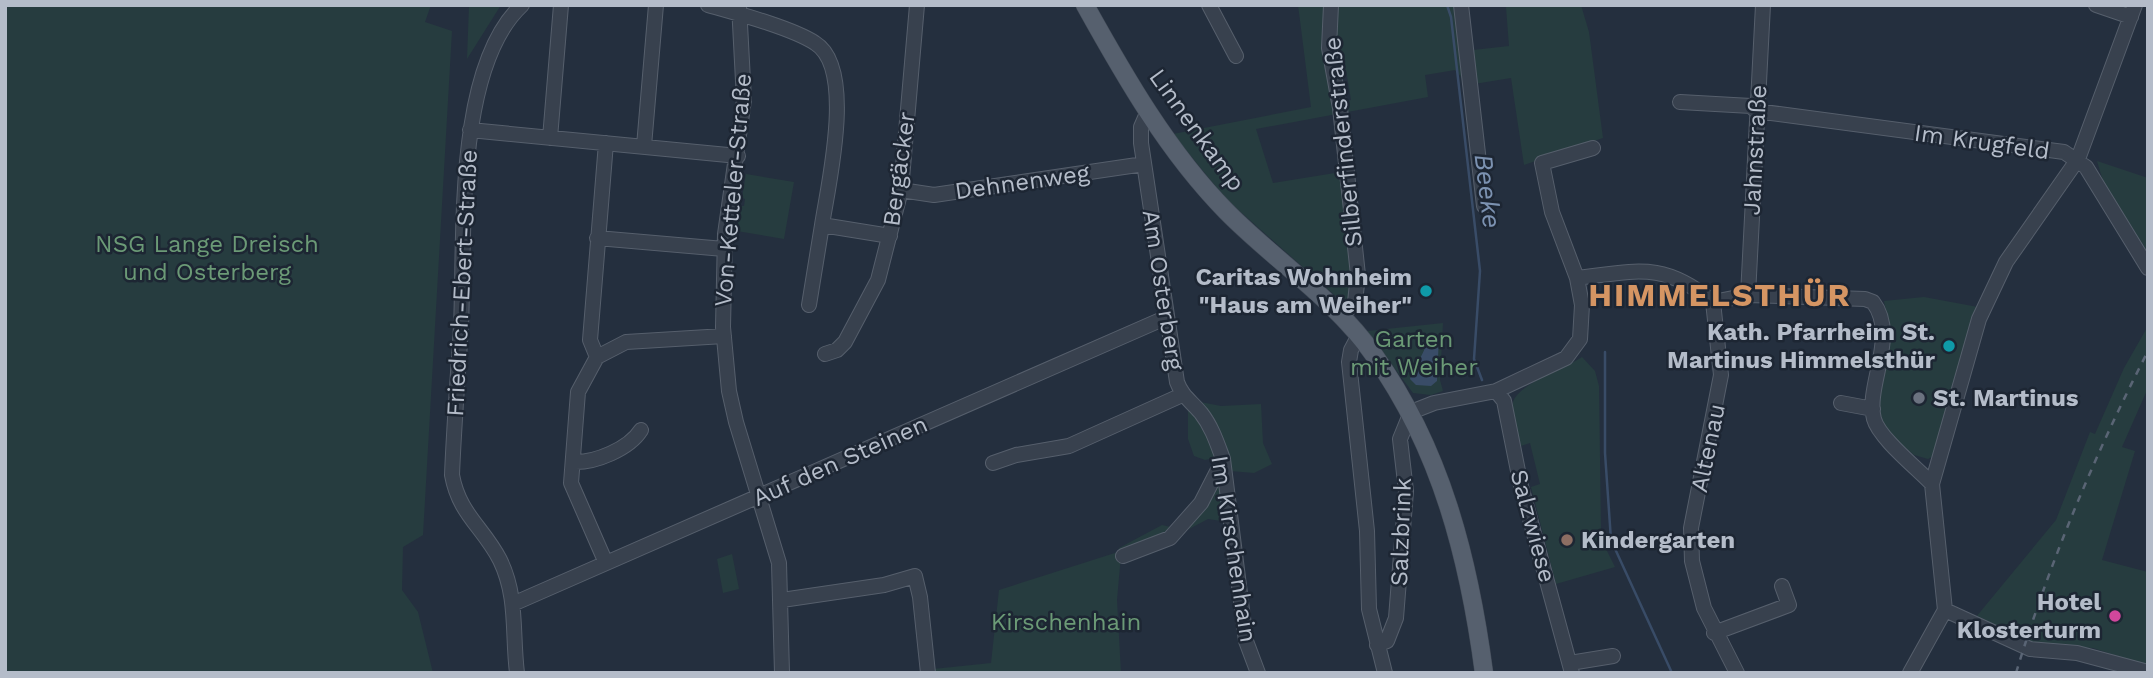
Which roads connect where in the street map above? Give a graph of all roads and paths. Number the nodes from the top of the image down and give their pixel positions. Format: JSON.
{"nodes":[{"id":1,"x":522,"y":5,"type":"edge"},
{"id":2,"x":561,"y":5,"type":"edge"},
{"id":3,"x":656,"y":5,"type":"edge"},
{"id":4,"x":708,"y":5,"type":"edge"},
{"id":5,"x":918,"y":5,"type":"edge"},
{"id":6,"x":1085,"y":5,"type":"edge"},
{"id":7,"x":1209,"y":5,"type":"edge"},
{"id":8,"x":1331,"y":5,"type":"edge"},
{"id":9,"x":1461,"y":5,"type":"edge"},
{"id":10,"x":1763,"y":5,"type":"edge"},
{"id":11,"x":2096,"y":5,"type":"edge"},
{"id":12,"x":740,"y":9,"type":"edge"},
{"id":13,"x":2133,"y":11,"type":"edge"},
{"id":14,"x":1236,"y":56,"type":"dead end"},
{"id":15,"x":1680,"y":102,"type":"dead end"},
{"id":16,"x":1148,"y":111,"type":"junction"},
{"id":17,"x":1756,"y":111,"type":"junction"},
{"id":18,"x":470,"y":131,"type":"junction"},
{"id":19,"x":550,"y":138,"type":"junction"},
{"id":20,"x":606,"y":143,"type":"junction"},
{"id":21,"x":644,"y":146,"type":"junction"},
{"id":22,"x":1593,"y":148,"type":"dead end"},
{"id":23,"x":738,"y":156,"type":"junction"},
{"id":24,"x":2078,"y":159,"type":"junction"},
{"id":25,"x":1144,"y":164,"type":"junction"},
{"id":26,"x":901,"y":190,"type":"junction"},
{"id":27,"x":1484,"y":206,"type":"dead end"},
{"id":28,"x":822,"y":225,"type":"junction"},
{"id":29,"x":890,"y":236,"type":"junction"},
{"id":30,"x":597,"y":238,"type":"junction"},
{"id":31,"x":724,"y":249,"type":"junction"},
{"id":32,"x":2148,"y":268,"type":"edge"},
{"id":33,"x":1577,"y":278,"type":"junction"},
{"id":34,"x":1748,"y":295,"type":"junction"},
{"id":35,"x":1713,"y":302,"type":"junction"},
{"id":36,"x":809,"y":305,"type":"dead end"},
{"id":37,"x":1342,"y":316,"type":"junction"},
{"id":38,"x":1165,"y":318,"type":"junction"},
{"id":39,"x":1359,"y":335,"type":"junction"},
{"id":40,"x":724,"y":336,"type":"junction"},
{"id":41,"x":825,"y":354,"type":"dead end"},
{"id":42,"x":597,"y":357,"type":"junction"},
{"id":43,"x":1496,"y":391,"type":"junction"},
{"id":44,"x":1182,"y":395,"type":"junction"},
{"id":45,"x":1841,"y":403,"type":"dead end"},
{"id":46,"x":1873,"y":409,"type":"junction"},
{"id":47,"x":1410,"y":412,"type":"junction"},
{"id":48,"x":641,"y":430,"type":"dead end"},
{"id":49,"x":1223,"y":459,"type":"junction"},
{"id":50,"x":573,"y":462,"type":"junction"},
{"id":51,"x":993,"y":463,"type":"dead end"},
{"id":52,"x":1932,"y":484,"type":"junction"},
{"id":53,"x":760,"y":496,"type":"junction"},
{"id":54,"x":1124,"y":556,"type":"dead end"},
{"id":55,"x":606,"y":563,"type":"junction"},
{"id":56,"x":1782,"y":586,"type":"dead end"},
{"id":57,"x":782,"y":600,"type":"junction"},
{"id":58,"x":515,"y":603,"type":"junction"},
{"id":59,"x":1945,"y":610,"type":"junction"},
{"id":60,"x":1714,"y":633,"type":"junction"},
{"id":61,"x":1377,"y":645,"type":"junction"},
{"id":62,"x":1613,"y":656,"type":"dead end"},
{"id":63,"x":1571,"y":668,"type":"edge"},
{"id":64,"x":2148,"y":672,"type":"edge"},
{"id":65,"x":517,"y":673,"type":"edge"},
{"id":66,"x":782,"y":673,"type":"edge"},
{"id":67,"x":928,"y":673,"type":"edge"},
{"id":68,"x":1258,"y":673,"type":"edge"},
{"id":69,"x":1385,"y":673,"type":"edge"},
{"id":70,"x":1484,"y":673,"type":"edge"},
{"id":71,"x":1737,"y":673,"type":"edge"},
{"id":72,"x":1910,"y":673,"type":"edge"}],
"edges":[{"from":1,"to":18,"type":"street","name":"Friedrich-Ebert-Straße"},
{"from":2,"to":19,"type":"street"},
{"from":3,"to":21,"type":"street"},
{"from":4,"to":12,"type":"street"},
{"from":5,"to":26,"type":"street","name":"Bergäcker"},
{"from":6,"to":16,"type":"main road","name":"Linnenkamp"},
{"from":7,"to":14,"type":"street"},
{"from":8,"to":37,"type":"street","name":"Silberfinderstraße"},
{"from":9,"to":27,"type":"street"},
{"from":10,"to":17,"type":"street","name":"Jahnstraße"},
{"from":11,"to":13,"type":"street"},
{"from":12,"to":23,"type":"street","name":"Von-Ketteler-Straße"},
{"from":12,"to":28,"type":"street"},
{"from":13,"to":24,"type":"street"},
{"from":15,"to":17,"type":"street","name":"Im Krugfeld"},
{"from":16,"to":25,"type":"street","name":"Am Osterberg"},
{"from":16,"to":37,"type":"main road","name":"Linnenkamp"},
{"from":17,"to":24,"type":"street","name":"Im Krugfeld"},
{"from":17,"to":34,"type":"street","name":"Jahnstraße"},
{"from":18,"to":19,"type":"street"},
{"from":18,"to":58,"type":"street","name":"Friedrich-Ebert-Straße"},
{"from":19,"to":20,"type":"street"},
{"from":20,"to":21,"type":"street"},
{"from":20,"to":30,"type":"street"},
{"from":21,"to":23,"type":"street"},
{"from":22,"to":33,"type":"street"},
{"from":23,"to":31,"type":"street","name":"Von-Ketteler-Straße"},
{"from":24,"to":32,"type":"street","name":"Im Krugfeld"},
{"from":24,"to":52,"type":"street"},
{"from":25,"to":26,"type":"street","name":"Dehnenweg"},
{"from":25,"to":38,"type":"street","name":"Am Osterberg"},
{"from":26,"to":29,"type":"street","name":"Bergäcker"},
{"from":28,"to":29,"type":"street"},
{"from":28,"to":36,"type":"street"},
{"from":29,"to":41,"type":"street","name":"Bergäcker"},
{"from":30,"to":31,"type":"street"},
{"from":30,"to":42,"type":"street"},
{"from":31,"to":40,"type":"street","name":"Von-Ketteler-Straße"},
{"from":33,"to":35,"type":"street"},
{"from":33,"to":43,"type":"street"},
{"from":34,"to":35,"type":"street"},
{"from":34,"to":46,"type":"street"},
{"from":35,"to":60,"type":"street","name":"Altenau"},
{"from":37,"to":39,"type":"main road","name":"Linnenkamp"},
{"from":38,"to":44,"type":"street","name":"Am Osterberg"},
{"from":38,"to":53,"type":"street","name":"Auf den Steinen"},
{"from":39,"to":47,"type":"main road","name":"Linnenkamp"},
{"from":39,"to":61,"type":"street"},
{"from":40,"to":42,"type":"street"},
{"from":40,"to":53,"type":"street","name":"Von-Ketteler-Straße"},
{"from":42,"to":50,"type":"street"},
{"from":43,"to":47,"type":"street"},
{"from":43,"to":63,"type":"street","name":"Salzwiese"},
{"from":44,"to":49,"type":"street","name":"Im Kirschenhain"},
{"from":44,"to":51,"type":"street","name":"Am Osterberg"},
{"from":45,"to":46,"type":"street"},
{"from":46,"to":52,"type":"street"},
{"from":47,"to":61,"type":"street","name":"Salzbrink"},
{"from":47,"to":70,"type":"main road","name":"Linnenkamp"},
{"from":48,"to":50,"type":"street"},
{"from":49,"to":54,"type":"street"},
{"from":49,"to":68,"type":"street","name":"Im Kirschenhain"},
{"from":50,"to":55,"type":"street"},
{"from":52,"to":59,"type":"street"},
{"from":53,"to":55,"type":"street","name":"Auf den Steinen"},
{"from":53,"to":57,"type":"street","name":"Von-Ketteler-Straße"},
{"from":55,"to":58,"type":"street","name":"Auf den Steinen"},
{"from":56,"to":60,"type":"street"},
{"from":57,"to":66,"type":"street","name":"Von-Ketteler-Straße"},
{"from":57,"to":67,"type":"street"},
{"from":58,"to":65,"type":"street","name":"Friedrich-Ebert-Straße"},
{"from":59,"to":64,"type":"street"},
{"from":59,"to":72,"type":"street"},
{"from":60,"to":71,"type":"street","name":"Altenau"},
{"from":61,"to":69,"type":"street"},
{"from":62,"to":63,"type":"street","name":"Salzwiese"}]}
